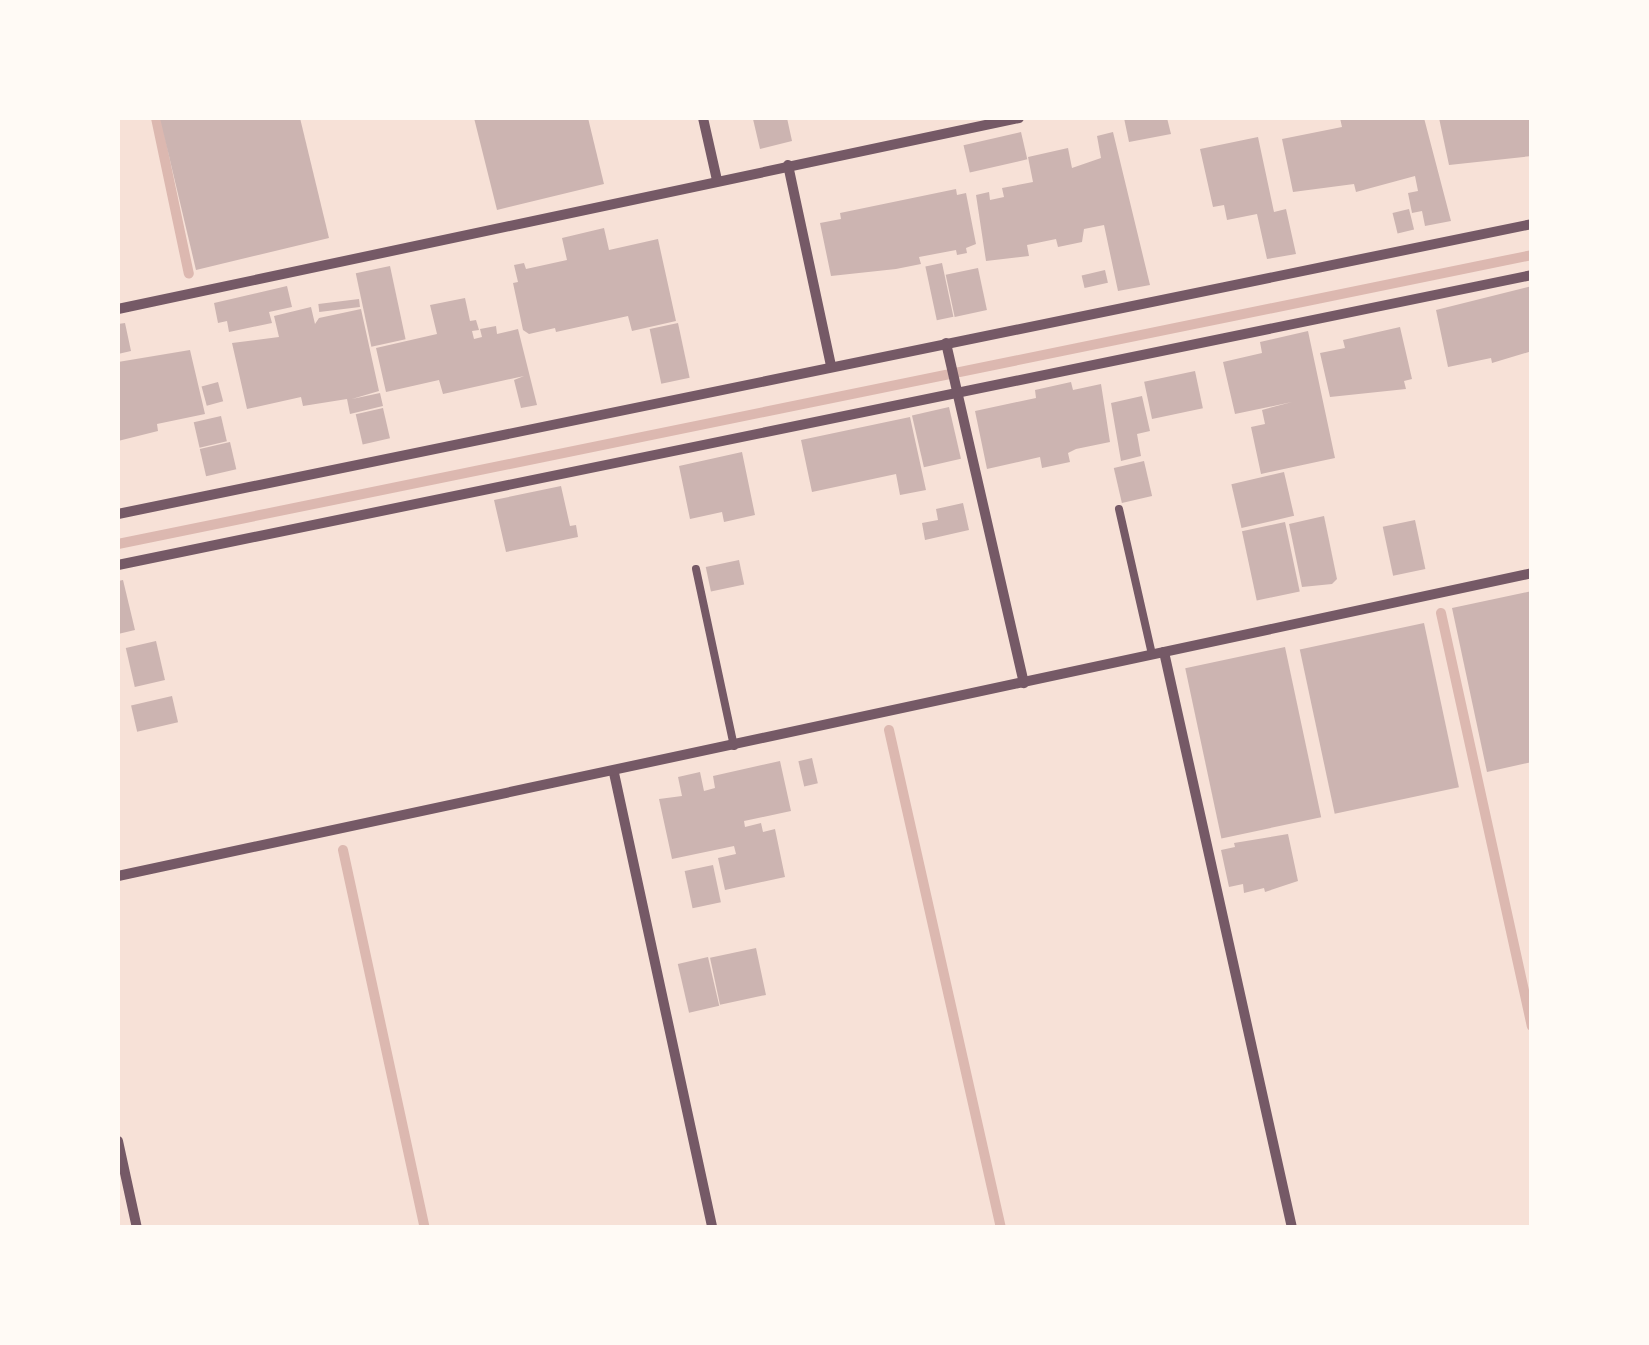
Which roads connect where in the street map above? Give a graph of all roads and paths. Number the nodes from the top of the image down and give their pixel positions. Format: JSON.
{"nodes":[{"id":1,"x":703,"y":118,"type":"edge"},
{"id":2,"x":1019,"y":118,"type":"edge"},
{"id":3,"x":788,"y":165,"type":"junction"},
{"id":4,"x":717,"y":180,"type":"junction"},
{"id":5,"x":1532,"y":224,"type":"edge"},
{"id":6,"x":1532,"y":275,"type":"edge"},
{"id":7,"x":118,"y":309,"type":"edge"},
{"id":8,"x":946,"y":343,"type":"junction"},
{"id":9,"x":831,"y":366,"type":"junction"},
{"id":10,"x":956,"y":388,"type":"junction"},
{"id":11,"x":1120,"y":509,"type":"dead end"},
{"id":12,"x":118,"y":514,"type":"edge"},
{"id":13,"x":118,"y":565,"type":"edge"},
{"id":14,"x":696,"y":569,"type":"dead end"},
{"id":15,"x":1532,"y":573,"type":"edge"},
{"id":16,"x":1158,"y":653,"type":"junction"},
{"id":17,"x":1024,"y":683,"type":"junction"},
{"id":18,"x":734,"y":746,"type":"junction"},
{"id":19,"x":614,"y":773,"type":"junction"},
{"id":20,"x":118,"y":876,"type":"edge"},
{"id":21,"x":118,"y":1141,"type":"edge"},
{"id":22,"x":137,"y":1228,"type":"edge"},
{"id":23,"x":712,"y":1228,"type":"edge"},
{"id":24,"x":1292,"y":1228,"type":"edge"}],
"edges":[{"from":1,"to":4,"type":"street"},
{"from":2,"to":3,"type":"street"},
{"from":3,"to":4,"type":"street"},
{"from":3,"to":9,"type":"street"},
{"from":4,"to":7,"type":"street"},
{"from":5,"to":8,"type":"street"},
{"from":6,"to":10,"type":"street"},
{"from":8,"to":9,"type":"street"},
{"from":8,"to":10,"type":"street"},
{"from":9,"to":12,"type":"street"},
{"from":10,"to":13,"type":"street"},
{"from":10,"to":17,"type":"street"},
{"from":11,"to":16,"type":"lane"},
{"from":14,"to":18,"type":"lane"},
{"from":15,"to":16,"type":"street"},
{"from":16,"to":17,"type":"street"},
{"from":16,"to":24,"type":"street"},
{"from":17,"to":18,"type":"street"},
{"from":18,"to":19,"type":"street"},
{"from":19,"to":20,"type":"street"},
{"from":19,"to":23,"type":"street"},
{"from":21,"to":22,"type":"street"}]}
